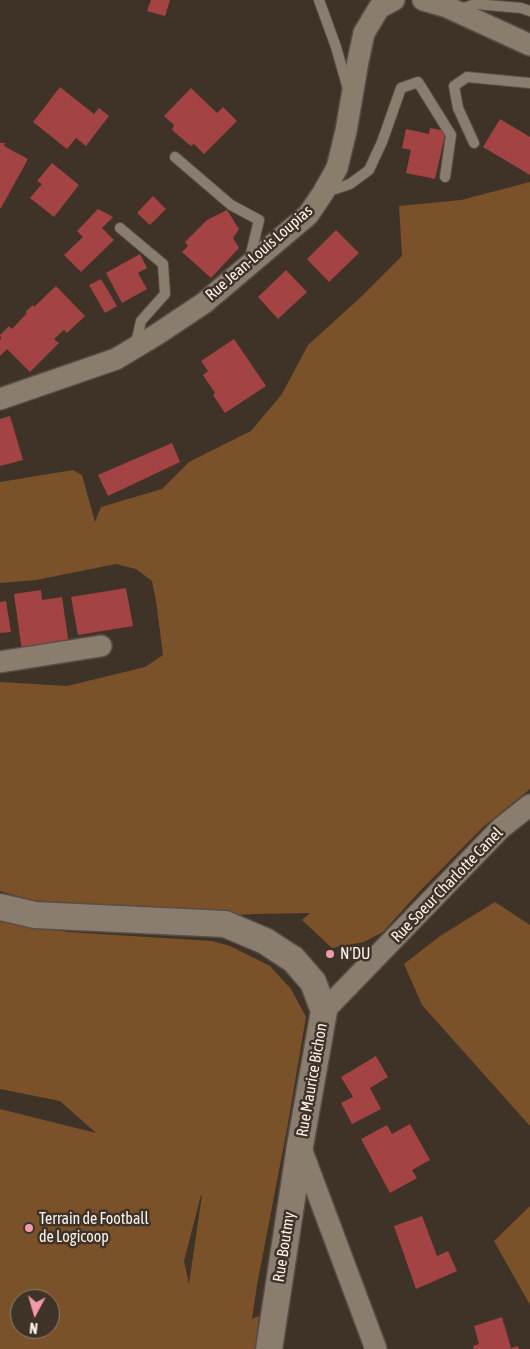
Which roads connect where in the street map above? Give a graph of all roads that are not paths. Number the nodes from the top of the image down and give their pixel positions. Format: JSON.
{"nodes":[{"id":1,"x":319,"y":0,"type":"edge"},
{"id":2,"x":394,"y":0,"type":"edge"},
{"id":3,"x":423,"y":0,"type":"edge"},
{"id":4,"x":456,"y":11,"type":"junction"},
{"id":5,"x":530,"y":11,"type":"edge"},
{"id":6,"x":530,"y":45,"type":"edge"},
{"id":7,"x":530,"y":83,"type":"edge"},
{"id":8,"x":351,"y":100,"type":"junction"},
{"id":9,"x":474,"y":143,"type":"dead end"},
{"id":10,"x":175,"y":158,"type":"dead end"},
{"id":11,"x":445,"y":177,"type":"dead end"},
{"id":12,"x":323,"y":193,"type":"junction"},
{"id":13,"x":120,"y":228,"type":"dead end"},
{"id":14,"x":248,"y":265,"type":"junction"},
{"id":15,"x":135,"y":348,"type":"junction"},
{"id":16,"x":0,"y":399,"type":"edge"},
{"id":17,"x":101,"y":646,"type":"dead end"},
{"id":18,"x":0,"y":662,"type":"edge"},
{"id":19,"x":530,"y":805,"type":"edge"},
{"id":20,"x":0,"y":908,"type":"edge"},
{"id":21,"x":324,"y":1011,"type":"junction"},
{"id":22,"x":300,"y":1146,"type":"junction"},
{"id":23,"x":270,"y":1349,"type":"edge"},
{"id":24,"x":376,"y":1349,"type":"edge"}],
"edges":[{"from":1,"to":8,"type":"lane"},
{"from":2,"to":8,"type":"street","name":"Rue Jean-Louis Loupias"},
{"from":3,"to":4,"type":"street"},
{"from":4,"to":5,"type":"lane"},
{"from":4,"to":6,"type":"street"},
{"from":7,"to":9,"type":"lane"},
{"from":8,"to":12,"type":"street","name":"Rue Jean-Louis Loupias"},
{"from":10,"to":14,"type":"lane"},
{"from":11,"to":12,"type":"lane"},
{"from":12,"to":14,"type":"street","name":"Rue Jean-Louis Loupias"},
{"from":13,"to":15,"type":"lane"},
{"from":14,"to":15,"type":"street","name":"Rue Jean-Louis Loupias"},
{"from":15,"to":16,"type":"street","name":"Rue Jean-Louis Loupias"},
{"from":17,"to":18,"type":"street"},
{"from":19,"to":21,"type":"street","name":"Rue Soeur Charlotte Canel"},
{"from":20,"to":21,"type":"street","name":"Rue Maurice Bichon"},
{"from":21,"to":22,"type":"street","name":"Rue Maurice Bichon"},
{"from":22,"to":23,"type":"street","name":"Rue Boutmy"},
{"from":22,"to":24,"type":"street","name":"Rue Maurice Bichon"}]}
